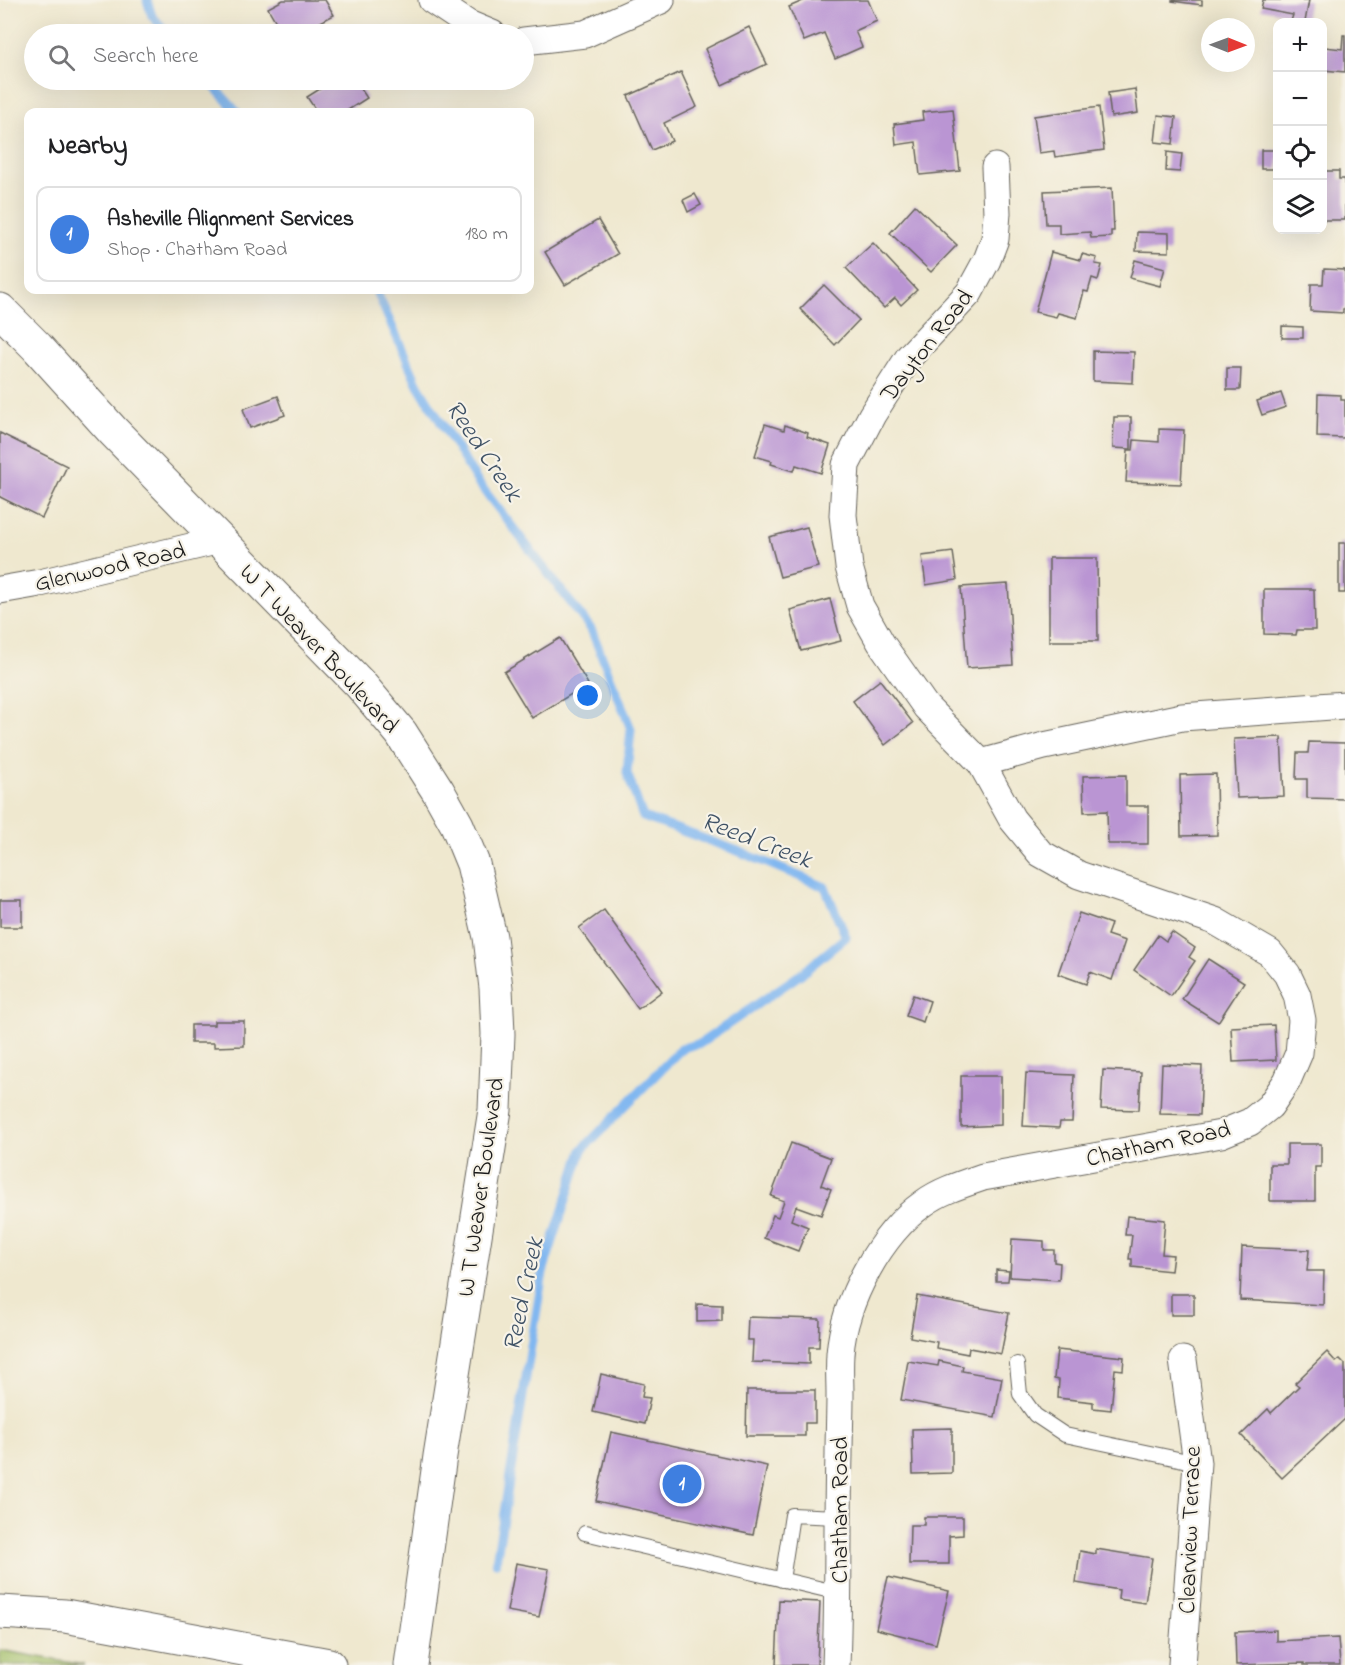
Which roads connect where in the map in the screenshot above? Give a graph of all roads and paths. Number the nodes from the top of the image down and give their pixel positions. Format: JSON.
{"nodes":[{"id":1,"x":432,"y":0,"type":"edge"},
{"id":2,"x":661,"y":0,"type":"edge"},
{"id":3,"x":468,"y":24,"type":"edge"},
{"id":4,"x":534,"y":40,"type":"edge"},
{"id":5,"x":995,"y":167,"type":"dead end"},
{"id":6,"x":0,"y":310,"type":"edge"},
{"id":7,"x":220,"y":540,"type":"junction"},
{"id":8,"x":0,"y":590,"type":"edge"},
{"id":9,"x":1345,"y":705,"type":"edge"},
{"id":10,"x":981,"y":763,"type":"junction"},
{"id":11,"x":1183,"y":1360,"type":"dead end"},
{"id":12,"x":1017,"y":1364,"type":"dead end"},
{"id":13,"x":1197,"y":1463,"type":"junction"},
{"id":14,"x":837,"y":1517,"type":"junction"},
{"id":15,"x":585,"y":1533,"type":"dead end"},
{"id":16,"x":782,"y":1580,"type":"junction"},
{"id":17,"x":838,"y":1593,"type":"junction"},
{"id":18,"x":0,"y":1612,"type":"edge"},
{"id":19,"x":329,"y":1665,"type":"edge"},
{"id":20,"x":411,"y":1665,"type":"edge"},
{"id":21,"x":837,"y":1665,"type":"edge"},
{"id":22,"x":1182,"y":1665,"type":"edge"}],
"edges":[{"from":1,"to":3,"type":"street"},
{"from":2,"to":4,"type":"street"},
{"from":5,"to":10,"type":"street","name":"Dayton Road"},
{"from":6,"to":7,"type":"main road","name":"W T Weaver Boulevard"},
{"from":7,"to":8,"type":"street","name":"Glenwood Road"},
{"from":7,"to":20,"type":"main road","name":"W T Weaver Boulevard"},
{"from":9,"to":10,"type":"street"},
{"from":10,"to":14,"type":"street","name":"Chatham Road"},
{"from":11,"to":13,"type":"street","name":"Clearview Terrace"},
{"from":12,"to":13,"type":"lane"},
{"from":13,"to":22,"type":"street","name":"Clearview Terrace"},
{"from":14,"to":16,"type":"lane"},
{"from":14,"to":17,"type":"street","name":"Chatham Road"},
{"from":15,"to":16,"type":"lane"},
{"from":16,"to":17,"type":"lane"},
{"from":17,"to":21,"type":"street","name":"Chatham Road"},
{"from":18,"to":19,"type":"main road"}]}
